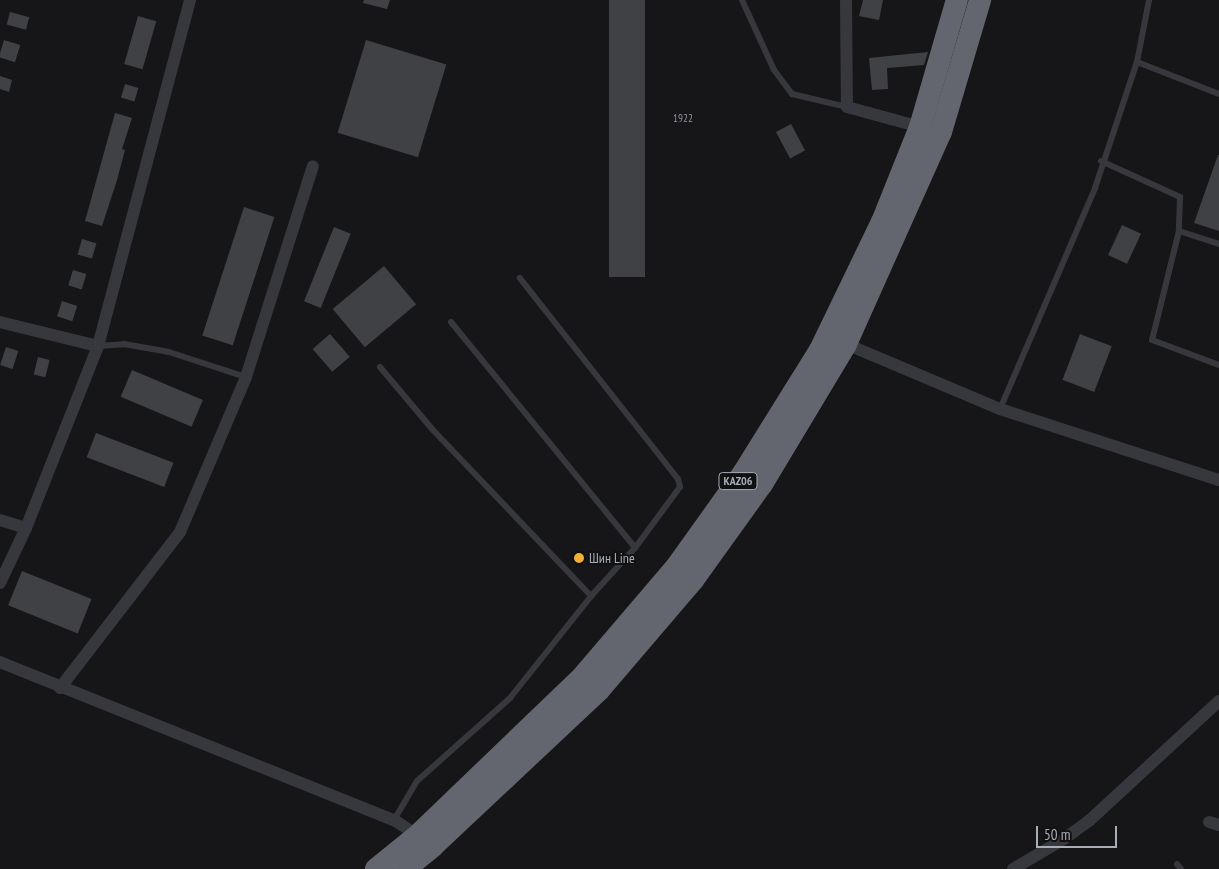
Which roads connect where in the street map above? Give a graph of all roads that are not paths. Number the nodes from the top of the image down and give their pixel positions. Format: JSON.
{"nodes":[{"id":1,"x":190,"y":0,"type":"edge"},
{"id":2,"x":742,"y":0,"type":"edge"},
{"id":3,"x":846,"y":0,"type":"edge"},
{"id":4,"x":957,"y":0,"type":"edge"},
{"id":5,"x":980,"y":0,"type":"edge"},
{"id":6,"x":1149,"y":0,"type":"edge"},
{"id":7,"x":1137,"y":62,"type":"junction"},
{"id":8,"x":1218,"y":91,"type":"edge"},
{"id":9,"x":847,"y":107,"type":"junction"},
{"id":10,"x":920,"y":127,"type":"junction"},
{"id":11,"x":1101,"y":161,"type":"junction"},
{"id":12,"x":313,"y":166,"type":"dead end"},
{"id":13,"x":1179,"y":231,"type":"junction"},
{"id":14,"x":1219,"y":244,"type":"edge"},
{"id":15,"x":520,"y":278,"type":"dead end"},
{"id":16,"x":0,"y":322,"type":"edge"},
{"id":17,"x":452,"y":322,"type":"dead end"},
{"id":18,"x":846,"y":344,"type":"junction"},
{"id":19,"x":98,"y":346,"type":"junction"},
{"id":20,"x":1219,"y":365,"type":"edge"},
{"id":21,"x":380,"y":367,"type":"dead end"},
{"id":22,"x":246,"y":378,"type":"junction"},
{"id":23,"x":1000,"y":408,"type":"junction"},
{"id":24,"x":1219,"y":480,"type":"edge"},
{"id":25,"x":0,"y":520,"type":"edge"},
{"id":26,"x":26,"y":528,"type":"junction"},
{"id":27,"x":635,"y":548,"type":"junction"},
{"id":28,"x":0,"y":583,"type":"edge"},
{"id":29,"x":591,"y":596,"type":"junction"},
{"id":30,"x":0,"y":662,"type":"edge"},
{"id":31,"x":60,"y":688,"type":"junction"},
{"id":32,"x":1219,"y":701,"type":"edge"},
{"id":33,"x":394,"y":820,"type":"junction"},
{"id":34,"x":426,"y":841,"type":"junction"},
{"id":35,"x":376,"y":869,"type":"edge"},
{"id":36,"x":405,"y":869,"type":"edge"},
{"id":37,"x":1013,"y":869,"type":"edge"}],
"edges":[{"from":1,"to":19,"type":"street"},
{"from":2,"to":9,"type":"lane"},
{"from":3,"to":9,"type":"street"},
{"from":4,"to":10,"type":"highway","number":"KАZ06"},
{"from":5,"to":18,"type":"highway","number":"KАZ06"},
{"from":6,"to":7,"type":"lane"},
{"from":7,"to":8,"type":"lane"},
{"from":7,"to":11,"type":"lane"},
{"from":9,"to":10,"type":"street"},
{"from":10,"to":34,"type":"highway","number":"KАZ06"},
{"from":11,"to":13,"type":"lane"},
{"from":11,"to":23,"type":"lane"},
{"from":12,"to":22,"type":"street"},
{"from":13,"to":14,"type":"lane"},
{"from":13,"to":20,"type":"lane"},
{"from":15,"to":27,"type":"lane"},
{"from":16,"to":19,"type":"street"},
{"from":17,"to":27,"type":"lane"},
{"from":18,"to":23,"type":"street"},
{"from":18,"to":34,"type":"highway","number":"KАZ06"},
{"from":19,"to":22,"type":"lane"},
{"from":19,"to":26,"type":"street"},
{"from":21,"to":29,"type":"lane"},
{"from":22,"to":31,"type":"street"},
{"from":23,"to":24,"type":"street"},
{"from":25,"to":26,"type":"street"},
{"from":26,"to":28,"type":"street"},
{"from":27,"to":29,"type":"lane"},
{"from":29,"to":33,"type":"lane"},
{"from":30,"to":31,"type":"street"},
{"from":31,"to":33,"type":"street"},
{"from":32,"to":37,"type":"street"},
{"from":33,"to":34,"type":"street"},
{"from":34,"to":35,"type":"highway","number":"KАZ06"},
{"from":34,"to":36,"type":"highway","number":"KАZ06"}]}
